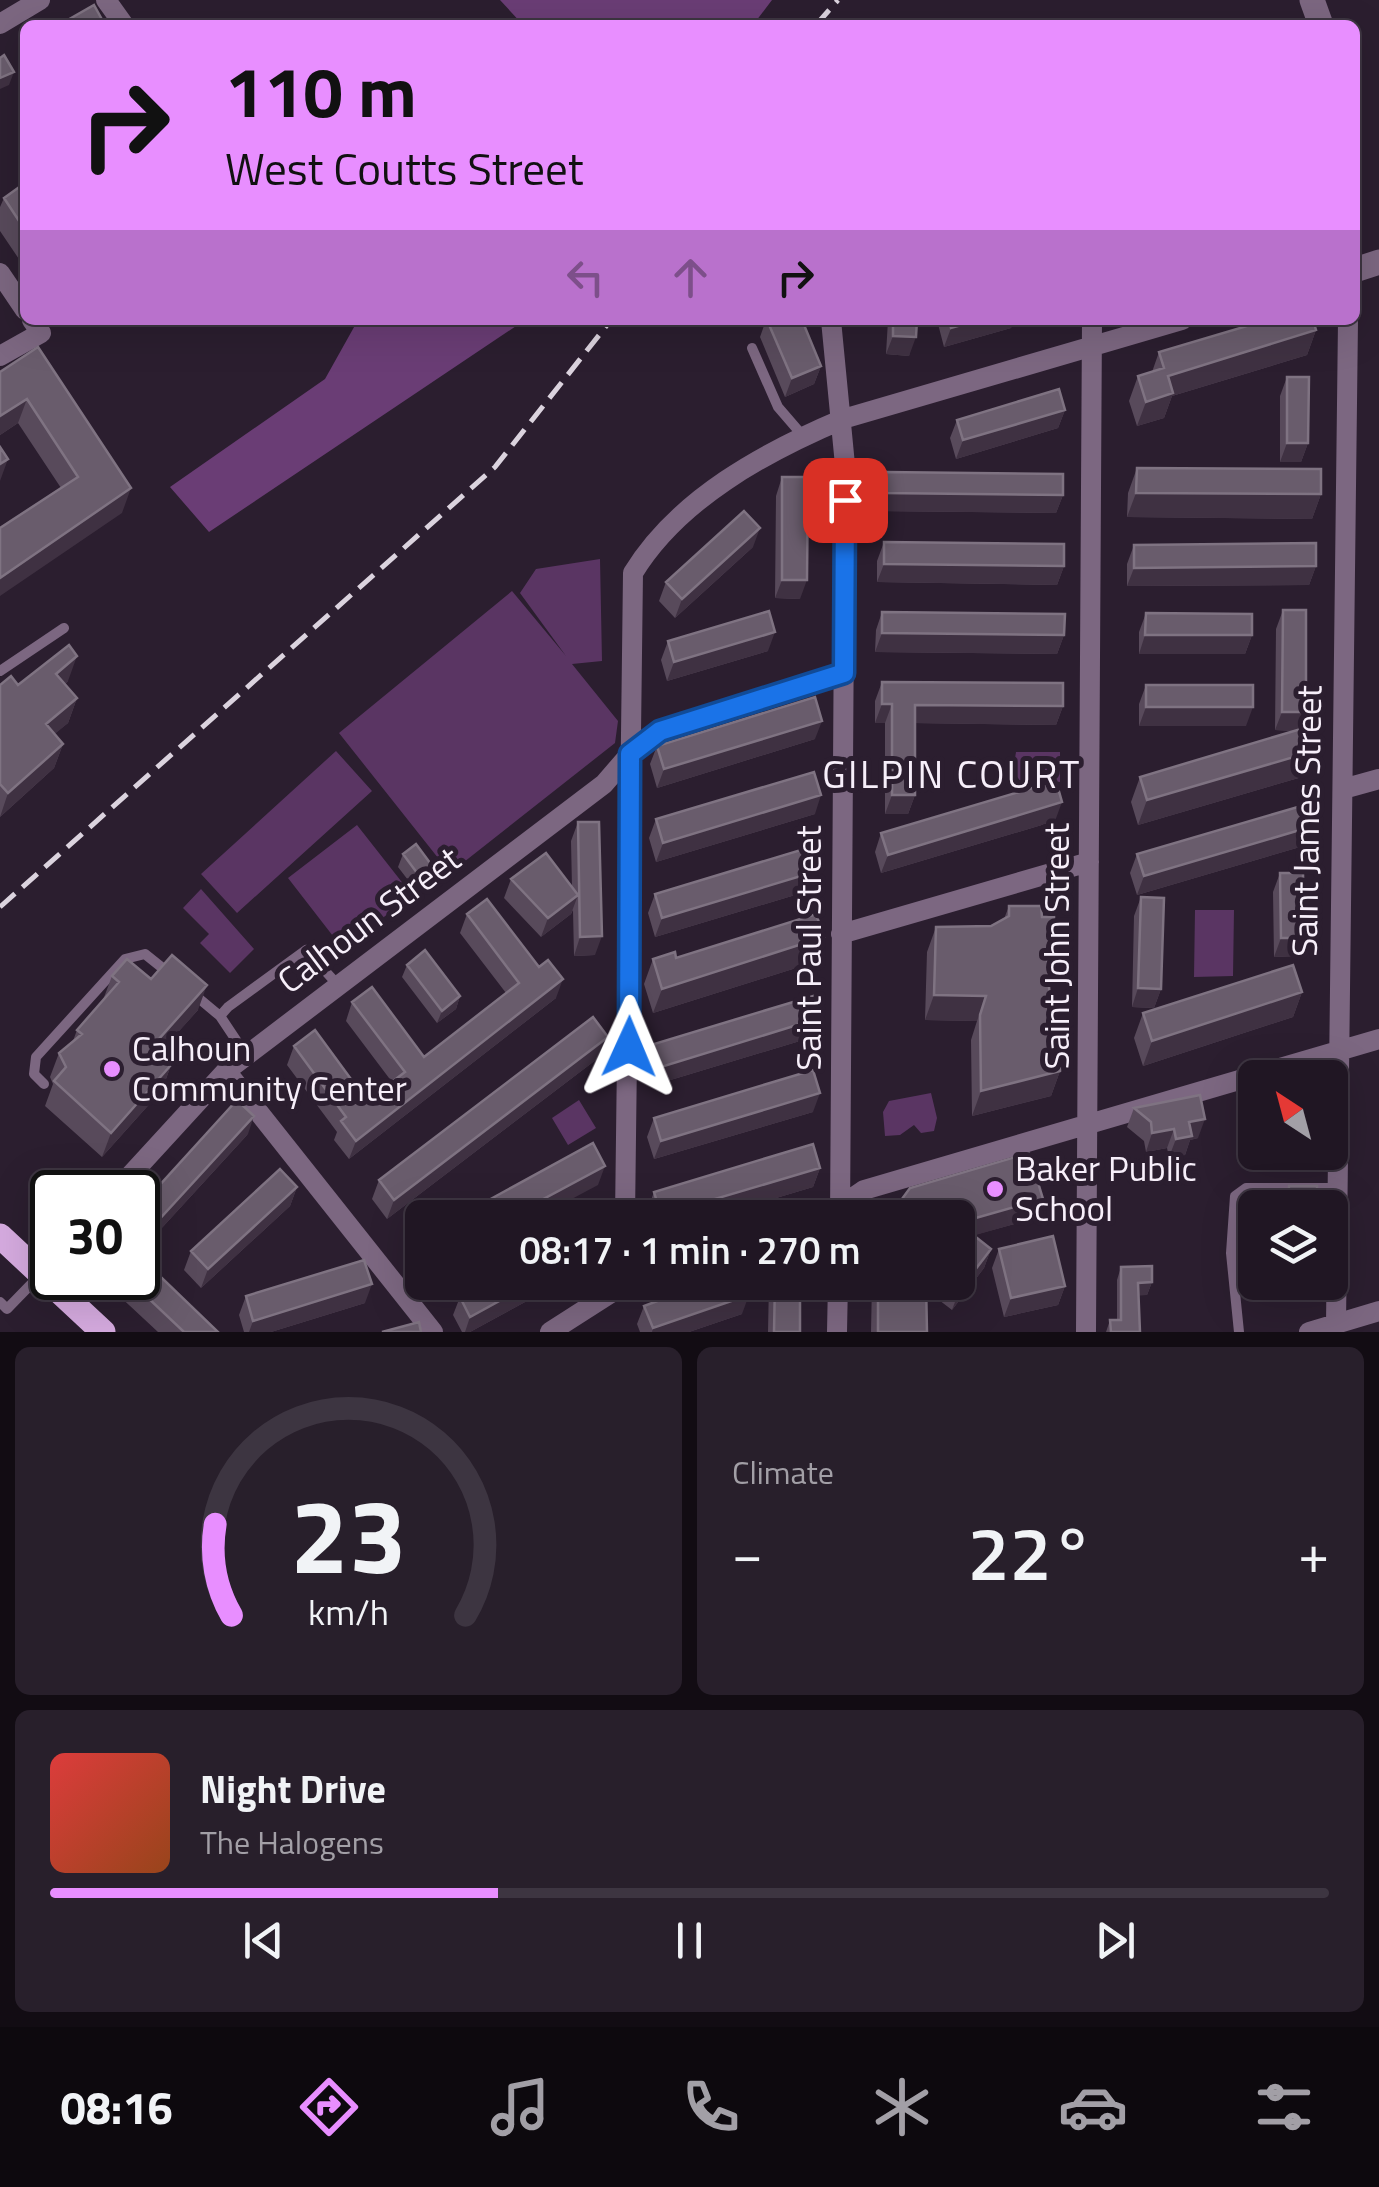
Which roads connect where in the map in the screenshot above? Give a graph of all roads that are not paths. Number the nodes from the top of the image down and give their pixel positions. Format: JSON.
{"nodes":[{"id":1,"x":40,"y":0,"type":"edge"},
{"id":2,"x":0,"y":24,"type":"edge"},
{"id":3,"x":0,"y":274,"type":"edge"},
{"id":4,"x":20,"y":303,"type":"edge"},
{"id":5,"x":831,"y":325,"type":"edge"},
{"id":6,"x":1092,"y":325,"type":"edge"},
{"id":7,"x":1165,"y":325,"type":"edge"},
{"id":8,"x":1348,"y":325,"type":"edge"},
{"id":9,"x":36,"y":326,"type":"edge"},
{"id":10,"x":1092,"y":346,"type":"junction"},
{"id":11,"x":752,"y":348,"type":"dead end"},
{"id":12,"x":0,"y":356,"type":"edge"},
{"id":13,"x":843,"y":419,"type":"junction"},
{"id":14,"x":803,"y":436,"type":"junction"},
{"id":15,"x":64,"y":628,"type":"dead end"},
{"id":16,"x":0,"y":672,"type":"edge"},
{"id":17,"x":844,"y":673,"type":"junction"},
{"id":18,"x":630,"y":754,"type":"junction"},
{"id":19,"x":1379,"y":779,"type":"edge"},
{"id":20,"x":1343,"y":790,"type":"junction"},
{"id":21,"x":1089,"y":862,"type":"junction"},
{"id":22,"x":840,"y":934,"type":"junction"},
{"id":23,"x":338,"y":985,"type":"junction"},
{"id":24,"x":220,"y":1016,"type":"junction"},
{"id":25,"x":1379,"y":1039,"type":"edge"},
{"id":26,"x":1340,"y":1050,"type":"junction"},
{"id":27,"x":246,"y":1054,"type":"junction"},
{"id":28,"x":226,"y":1071,"type":"junction"},
{"id":29,"x":44,"y":1084,"type":"dead end"},
{"id":30,"x":1088,"y":1122,"type":"junction"},
{"id":31,"x":135,"y":1170,"type":"edge"},
{"id":32,"x":1338,"y":1188,"type":"junction"},
{"id":33,"x":625,"y":1200,"type":"edge"},
{"id":34,"x":840,"y":1200,"type":"edge"},
{"id":35,"x":853,"y":1200,"type":"edge"},
{"id":36,"x":0,"y":1236,"type":"edge"},
{"id":37,"x":30,"y":1256,"type":"edge"},
{"id":38,"x":30,"y":1285,"type":"edge"},
{"id":39,"x":76,"y":1300,"type":"edge"},
{"id":40,"x":600,"y":1300,"type":"edge"},
{"id":41,"x":838,"y":1300,"type":"edge"},
{"id":42,"x":0,"y":1302,"type":"edge"},
{"id":43,"x":1379,"y":1311,"type":"edge"},
{"id":44,"x":1336,"y":1324,"type":"junction"},
{"id":45,"x":104,"y":1332,"type":"edge"},
{"id":46,"x":433,"y":1332,"type":"edge"},
{"id":47,"x":550,"y":1332,"type":"edge"},
{"id":48,"x":837,"y":1332,"type":"edge"},
{"id":49,"x":1086,"y":1332,"type":"edge"},
{"id":50,"x":1239,"y":1332,"type":"edge"},
{"id":51,"x":1309,"y":1332,"type":"edge"}],
"edges":[{"from":1,"to":2,"type":"street"},
{"from":3,"to":4,"type":"street"},
{"from":5,"to":13,"type":"street","name":"Saint Paul Street"},
{"from":6,"to":10,"type":"street","name":"Saint John Street"},
{"from":7,"to":10,"type":"street"},
{"from":8,"to":20,"type":"street","name":"Saint James Street"},
{"from":9,"to":12,"type":"street"},
{"from":10,"to":13,"type":"street"},
{"from":10,"to":21,"type":"street","name":"Saint John Street"},
{"from":11,"to":14,"type":"lane"},
{"from":13,"to":14,"type":"street"},
{"from":13,"to":17,"type":"street","name":"Saint Paul Street"},
{"from":14,"to":18,"type":"street"},
{"from":15,"to":16,"type":"lane"},
{"from":17,"to":18,"type":"street","name":"Calhoun Street"},
{"from":17,"to":22,"type":"street","name":"Saint Paul Street"},
{"from":18,"to":23,"type":"street","name":"Calhoun Street"},
{"from":18,"to":33,"type":"street"},
{"from":19,"to":20,"type":"street"},
{"from":20,"to":26,"type":"street","name":"Saint James Street"},
{"from":21,"to":22,"type":"street"},
{"from":21,"to":30,"type":"street","name":"Saint John Street"},
{"from":22,"to":34,"type":"street","name":"Saint Paul Street"},
{"from":23,"to":24,"type":"lane"},
{"from":23,"to":27,"type":"street","name":"Calhoun Street"},
{"from":24,"to":27,"type":"lane"},
{"from":24,"to":29,"type":"lane"},
{"from":25,"to":26,"type":"street"},
{"from":26,"to":30,"type":"street"},
{"from":26,"to":32,"type":"street","name":"Saint James Street"},
{"from":27,"to":28,"type":"street","name":"Calhoun Street"},
{"from":28,"to":31,"type":"street","name":"Calhoun Street"},
{"from":28,"to":46,"type":"street"},
{"from":30,"to":35,"type":"street"},
{"from":30,"to":49,"type":"street","name":"Saint John Street"},
{"from":32,"to":44,"type":"street","name":"Saint James Street"},
{"from":32,"to":50,"type":"lane"},
{"from":36,"to":37,"type":"main road"},
{"from":38,"to":42,"type":"lane"},
{"from":39,"to":45,"type":"main road"},
{"from":40,"to":47,"type":"street"},
{"from":41,"to":48,"type":"street"},
{"from":43,"to":44,"type":"street"},
{"from":44,"to":51,"type":"street"}]}
